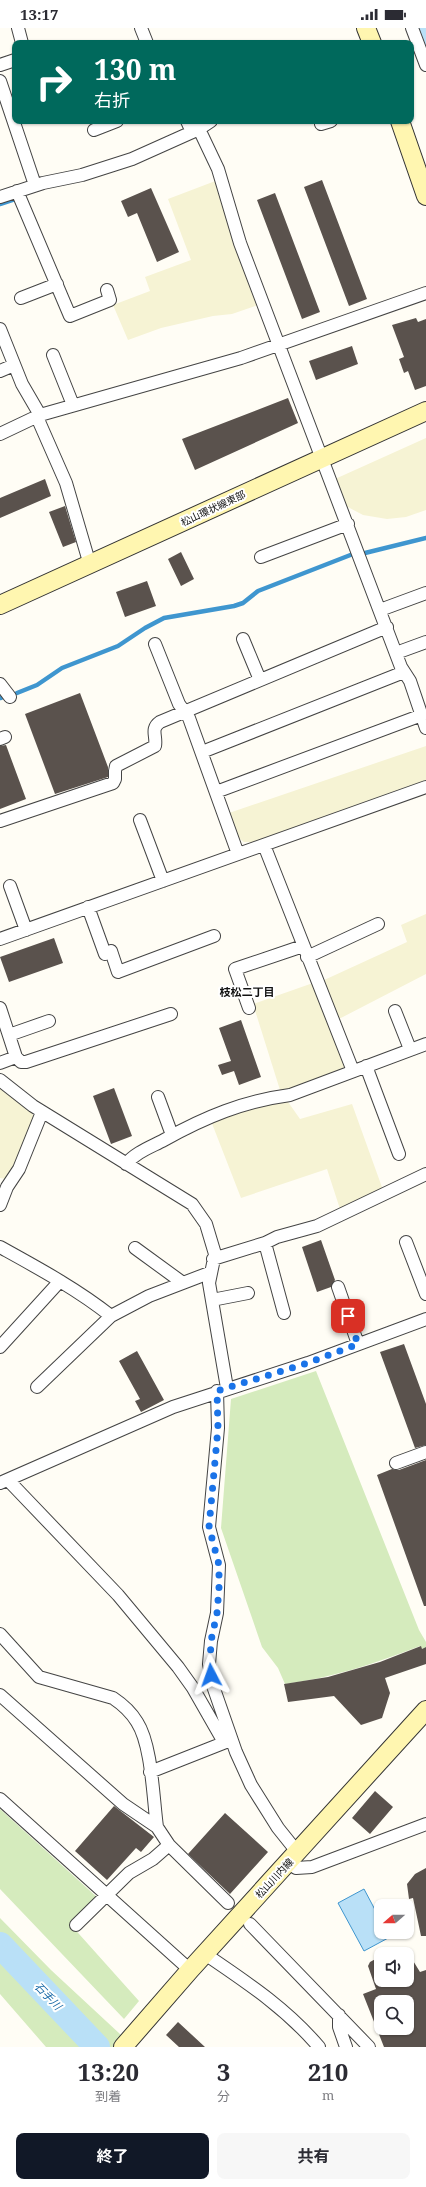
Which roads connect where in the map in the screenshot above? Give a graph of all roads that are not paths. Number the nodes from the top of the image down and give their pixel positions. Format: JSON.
{"nodes":[{"id":1,"x":18,"y":28,"type":"edge"},
{"id":2,"x":140,"y":28,"type":"edge"},
{"id":3,"x":366,"y":28,"type":"edge"},
{"id":4,"x":412,"y":28,"type":"edge"},
{"id":5,"x":21,"y":40,"type":"edge"},
{"id":6,"x":146,"y":40,"type":"edge"},
{"id":7,"x":371,"y":40,"type":"edge"},
{"id":8,"x":413,"y":40,"type":"edge"},
{"id":9,"x":414,"y":44,"type":"edge"},
{"id":10,"x":12,"y":61,"type":"edge"},
{"id":11,"x":0,"y":65,"type":"edge"},
{"id":12,"x":426,"y":65,"type":"edge"},
{"id":13,"x":0,"y":82,"type":"edge"},
{"id":14,"x":12,"y":117,"type":"edge"},
{"id":15,"x":14,"y":124,"type":"edge"},
{"id":16,"x":110,"y":124,"type":"edge"},
{"id":17,"x":190,"y":124,"type":"edge"},
{"id":18,"x":206,"y":124,"type":"edge"},
{"id":19,"x":401,"y":124,"type":"edge"},
{"id":20,"x":94,"y":130,"type":"dead end"},
{"id":21,"x":196,"y":131,"type":"junction"},
{"id":22,"x":35,"y":185,"type":"junction"},
{"id":23,"x":17,"y":191,"type":"junction"},
{"id":24,"x":426,"y":196,"type":"edge"},
{"id":25,"x":0,"y":197,"type":"edge"},
{"id":26,"x":57,"y":284,"type":"junction"},
{"id":27,"x":107,"y":290,"type":"dead end"},
{"id":28,"x":426,"y":293,"type":"edge"},
{"id":29,"x":21,"y":298,"type":"dead end"},
{"id":30,"x":0,"y":329,"type":"edge"},
{"id":31,"x":278,"y":345,"type":"junction"},
{"id":32,"x":53,"y":355,"type":"dead end"},
{"id":33,"x":14,"y":365,"type":"junction"},
{"id":34,"x":0,"y":371,"type":"edge"},
{"id":35,"x":73,"y":405,"type":"junction"},
{"id":36,"x":426,"y":411,"type":"edge"},
{"id":37,"x":38,"y":416,"type":"junction"},
{"id":38,"x":0,"y":434,"type":"edge"},
{"id":39,"x":323,"y":458,"type":"junction"},
{"id":40,"x":348,"y":524,"type":"junction"},
{"id":41,"x":261,"y":557,"type":"dead end"},
{"id":42,"x":90,"y":565,"type":"junction"},
{"id":43,"x":426,"y":593,"type":"edge"},
{"id":44,"x":0,"y":605,"type":"edge"},
{"id":45,"x":380,"y":610,"type":"junction"},
{"id":46,"x":386,"y":627,"type":"junction"},
{"id":47,"x":243,"y":639,"type":"dead end"},
{"id":48,"x":426,"y":642,"type":"edge"},
{"id":49,"x":155,"y":644,"type":"dead end"},
{"id":50,"x":396,"y":653,"type":"junction"},
{"id":51,"x":404,"y":672,"type":"junction"},
{"id":52,"x":260,"y":680,"type":"junction"},
{"id":53,"x":0,"y":684,"type":"edge"},
{"id":54,"x":10,"y":697,"type":"dead end"},
{"id":55,"x":184,"y":711,"type":"junction"},
{"id":56,"x":422,"y":715,"type":"junction"},
{"id":57,"x":426,"y":728,"type":"edge"},
{"id":58,"x":202,"y":752,"type":"junction"},
{"id":59,"x":426,"y":787,"type":"edge"},
{"id":60,"x":216,"y":792,"type":"junction"},
{"id":61,"x":140,"y":820,"type":"dead end"},
{"id":62,"x":0,"y":821,"type":"edge"},
{"id":63,"x":264,"y":845,"type":"junction"},
{"id":64,"x":238,"y":854,"type":"junction"},
{"id":65,"x":163,"y":881,"type":"junction"},
{"id":66,"x":10,"y":886,"type":"dead end"},
{"id":67,"x":88,"y":908,"type":"junction"},
{"id":68,"x":378,"y":924,"type":"dead end"},
{"id":69,"x":26,"y":930,"type":"junction"},
{"id":70,"x":214,"y":936,"type":"dead end"},
{"id":71,"x":0,"y":939,"type":"edge"},
{"id":72,"x":305,"y":952,"type":"junction"},
{"id":73,"x":0,"y":1008,"type":"edge"},
{"id":74,"x":249,"y":1008,"type":"dead end"},
{"id":75,"x":395,"y":1011,"type":"dead end"},
{"id":76,"x":171,"y":1014,"type":"dead end"},
{"id":77,"x":49,"y":1021,"type":"dead end"},
{"id":78,"x":9,"y":1035,"type":"junction"},
{"id":79,"x":426,"y":1044,"type":"edge"},
{"id":80,"x":410,"y":1049,"type":"junction"},
{"id":81,"x":16,"y":1057,"type":"junction"},
{"id":82,"x":0,"y":1063,"type":"edge"},
{"id":83,"x":366,"y":1066,"type":"junction"},
{"id":84,"x":352,"y":1071,"type":"junction"},
{"id":85,"x":0,"y":1080,"type":"edge"},
{"id":86,"x":158,"y":1097,"type":"dead end"},
{"id":87,"x":42,"y":1112,"type":"junction"},
{"id":88,"x":172,"y":1135,"type":"junction"},
{"id":89,"x":399,"y":1154,"type":"dead end"},
{"id":90,"x":126,"y":1164,"type":"junction"},
{"id":91,"x":426,"y":1174,"type":"edge"},
{"id":92,"x":0,"y":1205,"type":"edge"},
{"id":93,"x":406,"y":1242,"type":"dead end"},
{"id":94,"x":266,"y":1243,"type":"junction"},
{"id":95,"x":0,"y":1247,"type":"edge"},
{"id":96,"x":135,"y":1248,"type":"dead end"},
{"id":97,"x":213,"y":1259,"type":"junction"},
{"id":98,"x":209,"y":1273,"type":"junction"},
{"id":99,"x":60,"y":1281,"type":"junction"},
{"id":100,"x":183,"y":1283,"type":"junction"},
{"id":101,"x":338,"y":1287,"type":"dead end"},
{"id":102,"x":248,"y":1293,"type":"dead end"},
{"id":103,"x":426,"y":1294,"type":"edge"},
{"id":104,"x":212,"y":1300,"type":"junction"},
{"id":105,"x":284,"y":1313,"type":"dead end"},
{"id":106,"x":111,"y":1316,"type":"junction"},
{"id":107,"x":426,"y":1319,"type":"edge"},
{"id":108,"x":358,"y":1344,"type":"junction"},
{"id":109,"x":0,"y":1347,"type":"edge"},
{"id":110,"x":37,"y":1387,"type":"dead end"},
{"id":111,"x":222,"y":1390,"type":"junction"},
{"id":112,"x":426,"y":1452,"type":"edge"},
{"id":113,"x":396,"y":1462,"type":"dead end"},
{"id":114,"x":3,"y":1481,"type":"edge"},
{"id":115,"x":0,"y":1634,"type":"edge"},
{"id":116,"x":0,"y":1695,"type":"edge"},
{"id":117,"x":426,"y":1710,"type":"edge"},
{"id":118,"x":229,"y":1741,"type":"junction"},
{"id":119,"x":150,"y":1772,"type":"junction"},
{"id":120,"x":0,"y":1799,"type":"edge"},
{"id":121,"x":426,"y":1824,"type":"edge"},
{"id":122,"x":157,"y":1827,"type":"junction"},
{"id":123,"x":169,"y":1845,"type":"junction"},
{"id":124,"x":293,"y":1858,"type":"junction"},
{"id":125,"x":106,"y":1894,"type":"junction"},
{"id":126,"x":228,"y":1903,"type":"dead end"},
{"id":127,"x":250,"y":1924,"type":"dead end"},
{"id":128,"x":76,"y":1925,"type":"dead end"},
{"id":129,"x":205,"y":1954,"type":"junction"},
{"id":130,"x":190,"y":1970,"type":"junction"},
{"id":131,"x":339,"y":2015,"type":"junction"},
{"id":132,"x":123,"y":2047,"type":"edge"},
{"id":133,"x":319,"y":2047,"type":"edge"},
{"id":134,"x":346,"y":2047,"type":"edge"},
{"id":135,"x":369,"y":2047,"type":"edge"}],
"edges":[{"from":1,"to":5,"type":"street"},
{"from":2,"to":6,"type":"street"},
{"from":3,"to":7,"type":"street"},
{"from":4,"to":8,"type":"street"},
{"from":9,"to":12,"type":"street"},
{"from":10,"to":11,"type":"street"},
{"from":13,"to":14,"type":"street"},
{"from":15,"to":22,"type":"street"},
{"from":16,"to":20,"type":"street"},
{"from":17,"to":21,"type":"street"},
{"from":18,"to":21,"type":"street"},
{"from":19,"to":24,"type":"street"},
{"from":21,"to":22,"type":"street"},
{"from":21,"to":31,"type":"street"},
{"from":22,"to":23,"type":"street"},
{"from":23,"to":25,"type":"street"},
{"from":23,"to":26,"type":"street"},
{"from":26,"to":27,"type":"street"},
{"from":26,"to":29,"type":"street"},
{"from":28,"to":31,"type":"street"},
{"from":30,"to":33,"type":"street"},
{"from":31,"to":35,"type":"street"},
{"from":31,"to":39,"type":"street"},
{"from":32,"to":35,"type":"street"},
{"from":33,"to":34,"type":"street"},
{"from":33,"to":37,"type":"street"},
{"from":35,"to":37,"type":"street"},
{"from":36,"to":39,"type":"street","name":"松山環状線東部"},
{"from":37,"to":38,"type":"street"},
{"from":37,"to":42,"type":"street"},
{"from":39,"to":40,"type":"street"},
{"from":39,"to":42,"type":"street","name":"松山環状線東部"},
{"from":40,"to":41,"type":"street"},
{"from":40,"to":45,"type":"street"},
{"from":42,"to":44,"type":"street","name":"松山環状線東部"},
{"from":43,"to":45,"type":"street"},
{"from":45,"to":46,"type":"street"},
{"from":46,"to":50,"type":"street"},
{"from":46,"to":52,"type":"street"},
{"from":47,"to":52,"type":"street"},
{"from":48,"to":50,"type":"street"},
{"from":49,"to":55,"type":"street"},
{"from":50,"to":51,"type":"street"},
{"from":51,"to":56,"type":"street"},
{"from":51,"to":58,"type":"street"},
{"from":52,"to":55,"type":"street"},
{"from":53,"to":54,"type":"street"},
{"from":55,"to":58,"type":"street"},
{"from":55,"to":62,"type":"street"},
{"from":56,"to":57,"type":"street"},
{"from":56,"to":60,"type":"street"},
{"from":58,"to":60,"type":"street"},
{"from":59,"to":63,"type":"street"},
{"from":60,"to":64,"type":"street"},
{"from":61,"to":65,"type":"street"},
{"from":63,"to":64,"type":"street"},
{"from":63,"to":72,"type":"street"},
{"from":64,"to":65,"type":"street"},
{"from":65,"to":67,"type":"street"},
{"from":66,"to":69,"type":"street"},
{"from":67,"to":69,"type":"street"},
{"from":67,"to":70,"type":"street"},
{"from":68,"to":72,"type":"street"},
{"from":69,"to":71,"type":"street"},
{"from":72,"to":74,"type":"street"},
{"from":72,"to":84,"type":"street"},
{"from":73,"to":78,"type":"street"},
{"from":75,"to":80,"type":"street"},
{"from":76,"to":81,"type":"street"},
{"from":77,"to":78,"type":"street"},
{"from":78,"to":81,"type":"street"},
{"from":79,"to":80,"type":"street"},
{"from":80,"to":83,"type":"street"},
{"from":81,"to":82,"type":"street"},
{"from":83,"to":84,"type":"street"},
{"from":83,"to":89,"type":"street"},
{"from":84,"to":88,"type":"street"},
{"from":85,"to":87,"type":"street"},
{"from":86,"to":88,"type":"street"},
{"from":87,"to":90,"type":"street"},
{"from":87,"to":92,"type":"street"},
{"from":88,"to":90,"type":"street"},
{"from":90,"to":97,"type":"street"},
{"from":91,"to":94,"type":"street"},
{"from":93,"to":103,"type":"street"},
{"from":94,"to":97,"type":"street"},
{"from":94,"to":105,"type":"street"},
{"from":95,"to":99,"type":"street"},
{"from":96,"to":100,"type":"street"},
{"from":97,"to":98,"type":"street"},
{"from":98,"to":100,"type":"street"},
{"from":98,"to":104,"type":"street"},
{"from":99,"to":106,"type":"street"},
{"from":99,"to":109,"type":"street"},
{"from":100,"to":106,"type":"street"},
{"from":101,"to":108,"type":"street"},
{"from":102,"to":104,"type":"street"},
{"from":104,"to":111,"type":"street"},
{"from":106,"to":110,"type":"street"},
{"from":107,"to":108,"type":"street"},
{"from":108,"to":111,"type":"street"},
{"from":111,"to":114,"type":"street"},
{"from":111,"to":118,"type":"street"},
{"from":112,"to":113,"type":"street"},
{"from":114,"to":118,"type":"street"},
{"from":115,"to":119,"type":"street"},
{"from":116,"to":122,"type":"street"},
{"from":117,"to":124,"type":"street","name":"松山川内線"},
{"from":118,"to":119,"type":"street"},
{"from":118,"to":124,"type":"street"},
{"from":119,"to":122,"type":"street"},
{"from":120,"to":125,"type":"street"},
{"from":121,"to":124,"type":"street"},
{"from":122,"to":123,"type":"street"},
{"from":123,"to":125,"type":"street"},
{"from":123,"to":126,"type":"street"},
{"from":124,"to":129,"type":"street","name":"松山川内線"},
{"from":125,"to":128,"type":"street"},
{"from":125,"to":130,"type":"street"},
{"from":127,"to":131,"type":"street"},
{"from":129,"to":130,"type":"street","name":"松山川内線"},
{"from":129,"to":133,"type":"street"},
{"from":130,"to":132,"type":"street","name":"松山川内線"},
{"from":131,"to":134,"type":"street"},
{"from":131,"to":135,"type":"street"}]}
